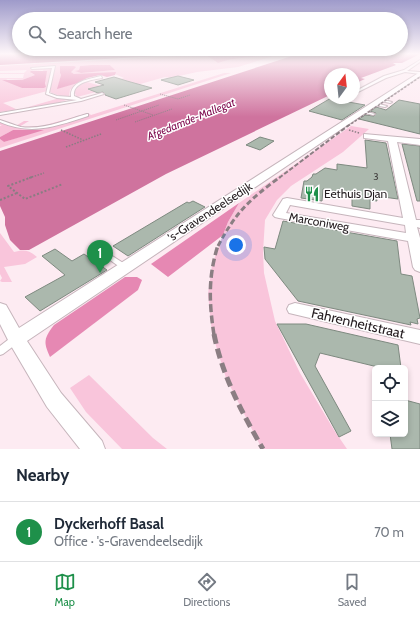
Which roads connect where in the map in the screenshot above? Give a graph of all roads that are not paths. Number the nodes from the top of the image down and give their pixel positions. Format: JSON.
{"nodes":[{"id":1,"x":52,"y":75,"type":"edge"},
{"id":2,"x":392,"y":75,"type":"edge"},
{"id":3,"x":419,"y":75,"type":"edge"},
{"id":4,"x":101,"y":77,"type":"dead end"},
{"id":5,"x":360,"y":91,"type":"edge"},
{"id":6,"x":102,"y":94,"type":"dead end"},
{"id":7,"x":76,"y":98,"type":"junction"},
{"id":8,"x":81,"y":100,"type":"junction"},
{"id":9,"x":0,"y":114,"type":"edge"},
{"id":10,"x":87,"y":115,"type":"dead end"},
{"id":11,"x":0,"y":121,"type":"edge"},
{"id":12,"x":367,"y":136,"type":"dead end"},
{"id":13,"x":392,"y":139,"type":"junction"},
{"id":14,"x":420,"y":142,"type":"edge"},
{"id":15,"x":415,"y":224,"type":"edge"},
{"id":16,"x":413,"y":238,"type":"junction"},
{"id":17,"x":98,"y":249,"type":"dead end"},
{"id":18,"x":420,"y":267,"type":"edge"},
{"id":19,"x":126,"y":268,"type":"junction"},
{"id":20,"x":0,"y":309,"type":"edge"},
{"id":21,"x":295,"y":309,"type":"dead end"},
{"id":22,"x":420,"y":336,"type":"edge"},
{"id":23,"x":16,"y":339,"type":"junction"},
{"id":24,"x":0,"y":351,"type":"edge"},
{"id":25,"x":94,"y":449,"type":"edge"}],
"edges":[{"from":1,"to":7,"type":"lane"},
{"from":2,"to":5,"type":"lane"},
{"from":3,"to":19,"type":"street","name":"'s-Gravendeelsedijk"},
{"from":4,"to":7,"type":"lane"},
{"from":6,"to":8,"type":"lane"},
{"from":7,"to":8,"type":"lane"},
{"from":8,"to":9,"type":"lane"},
{"from":10,"to":11,"type":"lane"},
{"from":12,"to":13,"type":"street"},
{"from":13,"to":14,"type":"street"},
{"from":13,"to":15,"type":"street"},
{"from":15,"to":16,"type":"street"},
{"from":15,"to":16,"type":"street","name":"Marconiweg"},
{"from":16,"to":18,"type":"street"},
{"from":17,"to":19,"type":"lane"},
{"from":19,"to":23,"type":"street","name":"'s-Gravendeelsedijk"},
{"from":20,"to":23,"type":"street"},
{"from":21,"to":22,"type":"street","name":"Fahrenheitstraat"},
{"from":23,"to":24,"type":"lane","name":"'s-Gravendeelsedijk"},
{"from":23,"to":25,"type":"street"}]}
